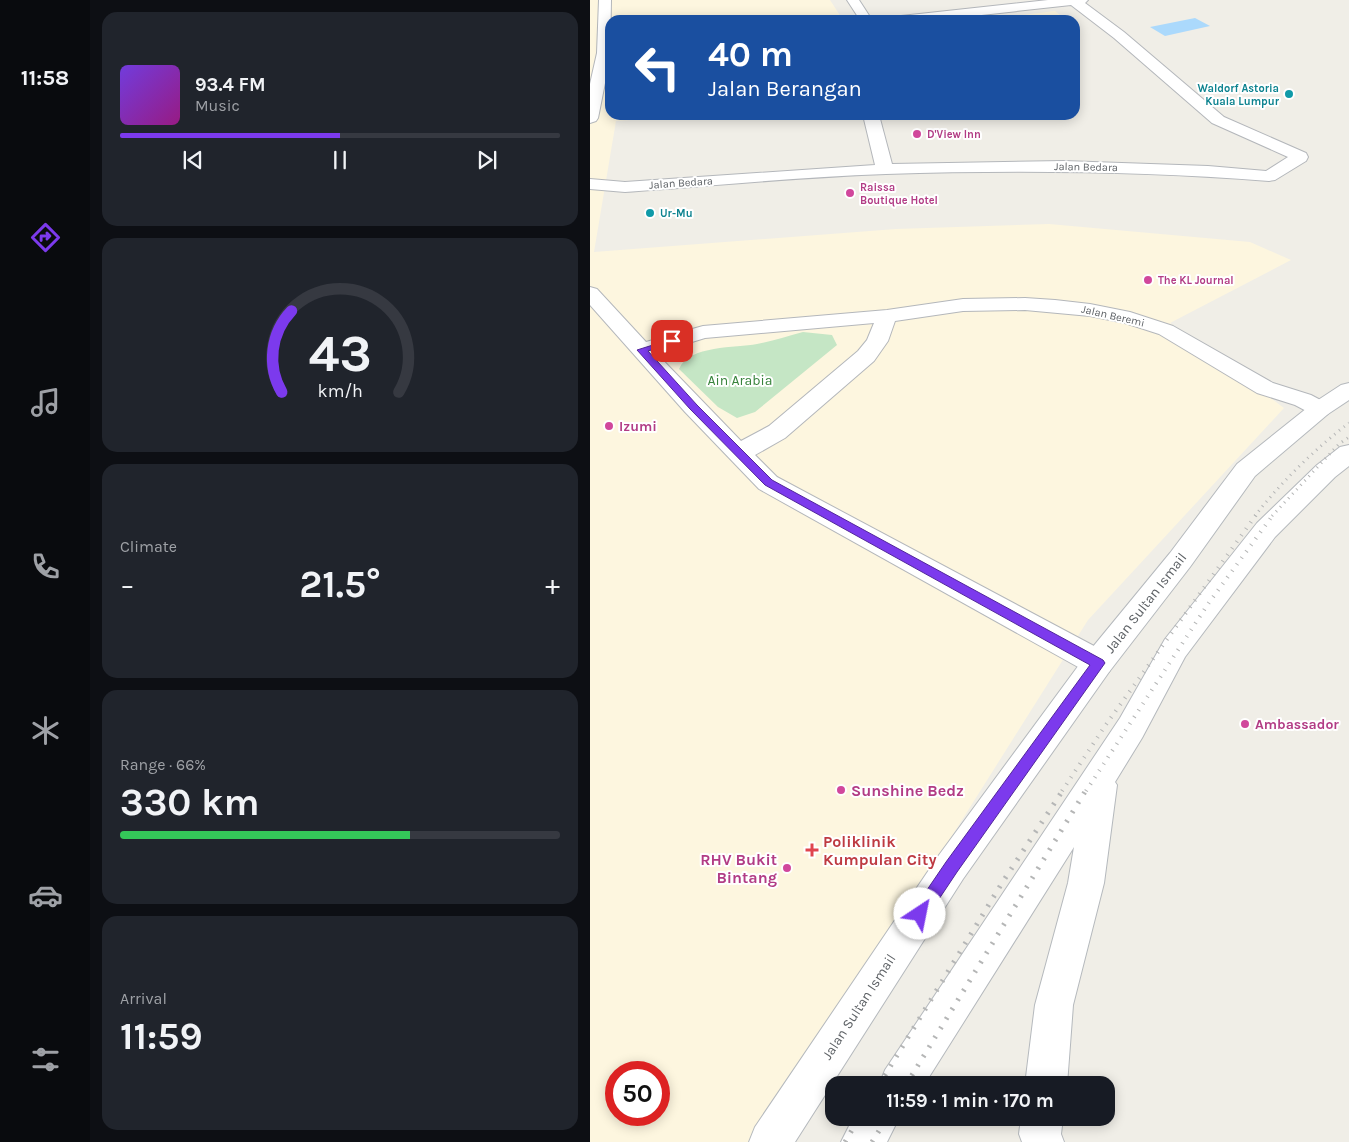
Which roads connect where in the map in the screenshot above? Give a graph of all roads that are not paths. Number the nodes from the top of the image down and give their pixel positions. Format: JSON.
{"nodes":[{"id":1,"x":605,"y":0,"type":"edge"},
{"id":2,"x":853,"y":0,"type":"edge"},
{"id":3,"x":1078,"y":0,"type":"edge"},
{"id":4,"x":863,"y":15,"type":"edge"},
{"id":5,"x":945,"y":15,"type":"edge"},
{"id":6,"x":601,"y":53,"type":"edge"},
{"id":7,"x":590,"y":118,"type":"edge"},
{"id":8,"x":872,"y":120,"type":"edge"},
{"id":9,"x":885,"y":169,"type":"junction"},
{"id":10,"x":590,"y":184,"type":"edge"},
{"id":11,"x":590,"y":293,"type":"edge"},
{"id":12,"x":887,"y":316,"type":"junction"},
{"id":13,"x":642,"y":350,"type":"junction"},
{"id":14,"x":1349,"y":390,"type":"edge"},
{"id":15,"x":1320,"y":409,"type":"junction"},
{"id":16,"x":740,"y":453,"type":"junction"},
{"id":17,"x":1349,"y":453,"type":"edge"},
{"id":18,"x":1098,"y":663,"type":"junction"},
{"id":19,"x":1102,"y":776,"type":"junction"},
{"id":20,"x":906,"y":1076,"type":"edge"},
{"id":21,"x":1047,"y":1076,"type":"edge"},
{"id":22,"x":873,"y":1126,"type":"edge"},
{"id":23,"x":1041,"y":1126,"type":"edge"},
{"id":24,"x":770,"y":1142,"type":"edge"},
{"id":25,"x":862,"y":1142,"type":"edge"},
{"id":26,"x":1043,"y":1142,"type":"edge"}],
"edges":[{"from":1,"to":6,"type":"street"},
{"from":2,"to":4,"type":"street"},
{"from":3,"to":5,"type":"street"},
{"from":3,"to":9,"type":"street","name":"Jalan Bedara"},
{"from":6,"to":7,"type":"street"},
{"from":8,"to":9,"type":"street"},
{"from":9,"to":10,"type":"street","name":"Jalan Bedara"},
{"from":11,"to":13,"type":"street"},
{"from":12,"to":13,"type":"street","name":"Jalan Beremi"},
{"from":12,"to":15,"type":"street","name":"Jalan Beremi"},
{"from":12,"to":16,"type":"street"},
{"from":13,"to":16,"type":"street"},
{"from":14,"to":15,"type":"street","name":"Jalan Sultan Ismail"},
{"from":15,"to":18,"type":"street","name":"Jalan Sultan Ismail"},
{"from":16,"to":18,"type":"street"},
{"from":17,"to":19,"type":"street"},
{"from":18,"to":24,"type":"street","name":"Jalan Sultan Ismail"},
{"from":19,"to":20,"type":"street"},
{"from":19,"to":21,"type":"street"},
{"from":22,"to":25,"type":"street"},
{"from":23,"to":26,"type":"street"}]}
